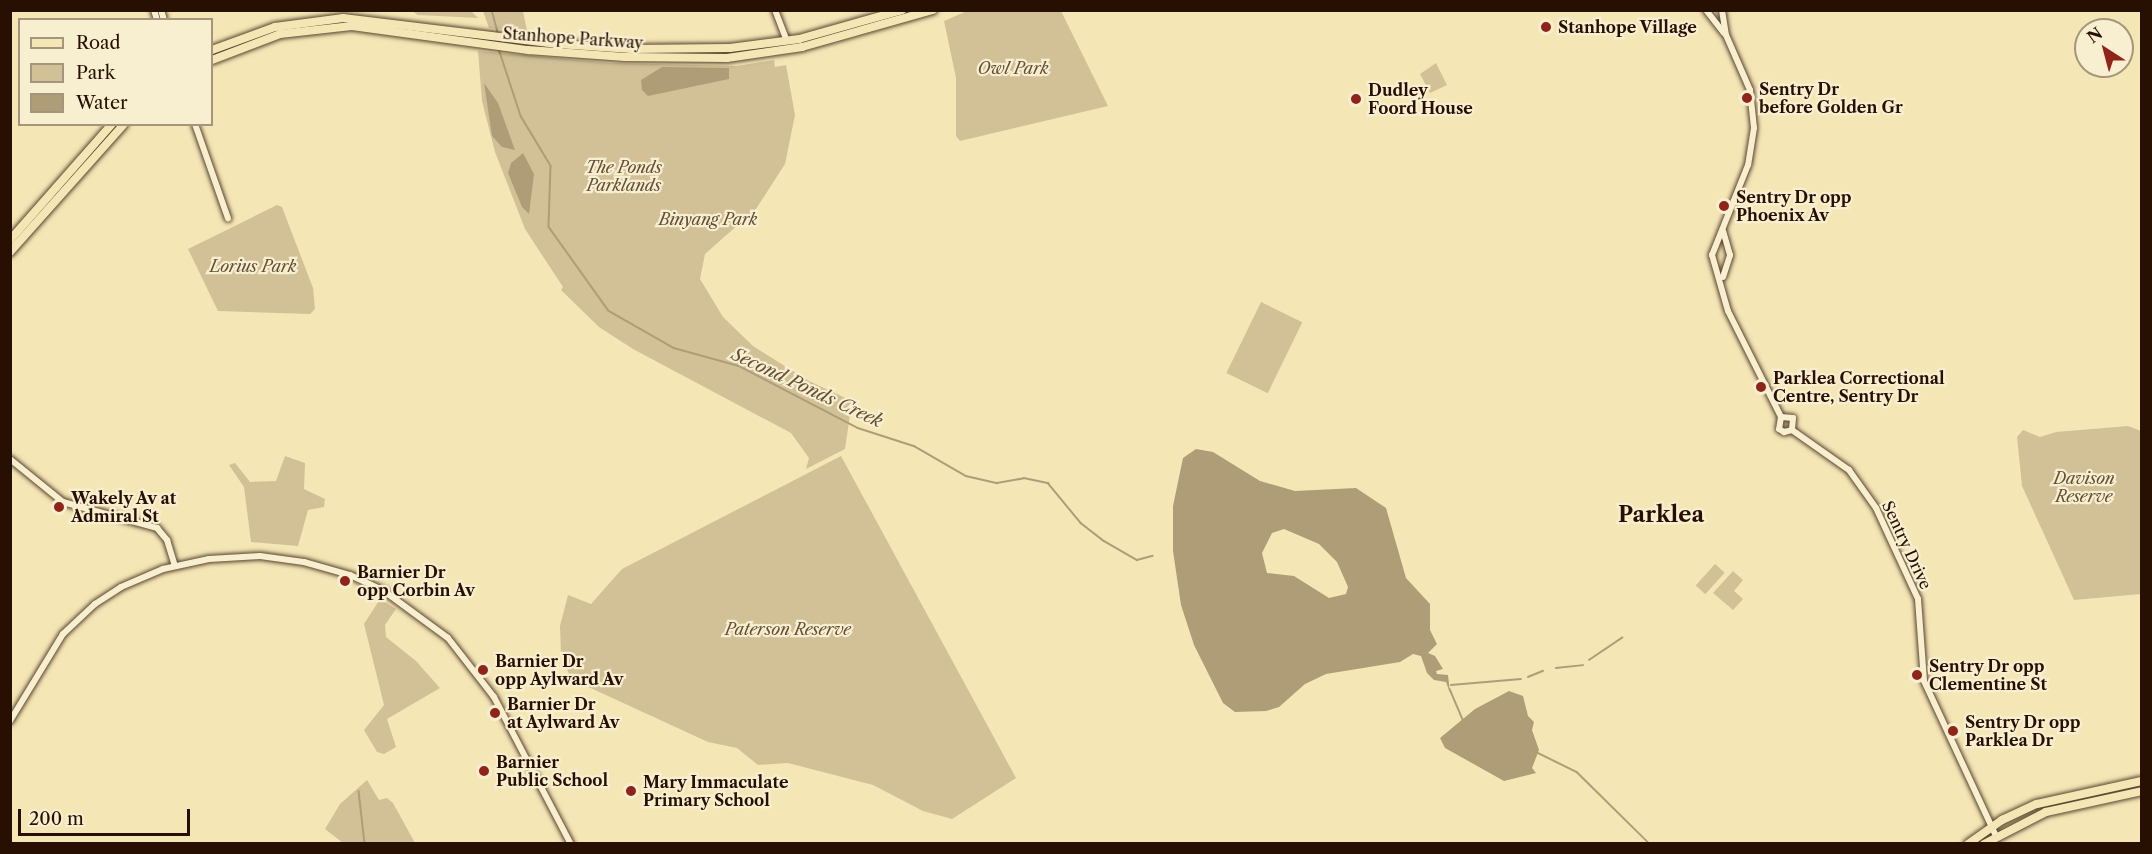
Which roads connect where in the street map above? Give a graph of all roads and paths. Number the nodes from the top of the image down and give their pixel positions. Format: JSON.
{"nodes":[{"id":1,"x":775,"y":10,"type":"edge"},
{"id":2,"x":902,"y":10,"type":"edge"},
{"id":3,"x":933,"y":10,"type":"edge"},
{"id":4,"x":1706,"y":11,"type":"edge"},
{"id":5,"x":1722,"y":13,"type":"edge"},
{"id":6,"x":1711,"y":20,"type":"junction"},
{"id":7,"x":1726,"y":35,"type":"junction"},
{"id":8,"x":787,"y":41,"type":"junction"},
{"id":9,"x":213,"y":50,"type":"edge"},
{"id":10,"x":213,"y":60,"type":"edge"},
{"id":11,"x":110,"y":126,"type":"edge"},
{"id":12,"x":122,"y":126,"type":"edge"},
{"id":13,"x":196,"y":126,"type":"edge"},
{"id":14,"x":228,"y":218,"type":"dead end"},
{"id":15,"x":1723,"y":224,"type":"junction"},
{"id":16,"x":10,"y":240,"type":"edge"},
{"id":17,"x":1726,"y":248,"type":"junction"},
{"id":18,"x":1714,"y":249,"type":"junction"},
{"id":19,"x":10,"y":252,"type":"edge"},
{"id":20,"x":1714,"y":260,"type":"junction"},
{"id":21,"x":1726,"y":262,"type":"junction"},
{"id":22,"x":1722,"y":287,"type":"junction"},
{"id":23,"x":1781,"y":417,"type":"junction"},
{"id":24,"x":1792,"y":430,"type":"junction"},
{"id":25,"x":10,"y":459,"type":"edge"},
{"id":26,"x":175,"y":566,"type":"junction"},
{"id":27,"x":10,"y":721,"type":"edge"},
{"id":28,"x":2142,"y":781,"type":"edge"},
{"id":29,"x":2142,"y":791,"type":"edge"},
{"id":30,"x":1991,"y":826,"type":"junction"},
{"id":31,"x":1996,"y":836,"type":"junction"},
{"id":32,"x":571,"y":843,"type":"edge"},
{"id":33,"x":1968,"y":843,"type":"edge"},
{"id":34,"x":1984,"y":843,"type":"edge"}],
"edges":[{"from":1,"to":8,"type":"street"},
{"from":2,"to":8,"type":"main road","name":"Stanhope Parkway"},
{"from":3,"to":10,"type":"main road","name":"Stanhope Parkway"},
{"from":4,"to":6,"type":"street"},
{"from":5,"to":6,"type":"street"},
{"from":5,"to":7,"type":"street"},
{"from":6,"to":7,"type":"street"},
{"from":7,"to":15,"type":"street"},
{"from":8,"to":9,"type":"main road","name":"Stanhope Parkway"},
{"from":11,"to":16,"type":"main road"},
{"from":12,"to":19,"type":"main road"},
{"from":13,"to":14,"type":"street"},
{"from":15,"to":17,"type":"street"},
{"from":15,"to":18,"type":"street"},
{"from":17,"to":18,"type":"street"},
{"from":17,"to":21,"type":"street"},
{"from":18,"to":20,"type":"street"},
{"from":20,"to":21,"type":"street"},
{"from":20,"to":22,"type":"street"},
{"from":21,"to":22,"type":"street"},
{"from":22,"to":23,"type":"street"},
{"from":23,"to":24,"type":"street"},
{"from":23,"to":24,"type":"street"},
{"from":24,"to":30,"type":"street","name":"Sentry Drive"},
{"from":25,"to":26,"type":"street"},
{"from":26,"to":27,"type":"street"},
{"from":26,"to":32,"type":"street"},
{"from":28,"to":30,"type":"main road"},
{"from":29,"to":31,"type":"main road"},
{"from":30,"to":31,"type":"street","name":"Sentry Drive"},
{"from":30,"to":33,"type":"main road"},
{"from":31,"to":34,"type":"main road"}]}
